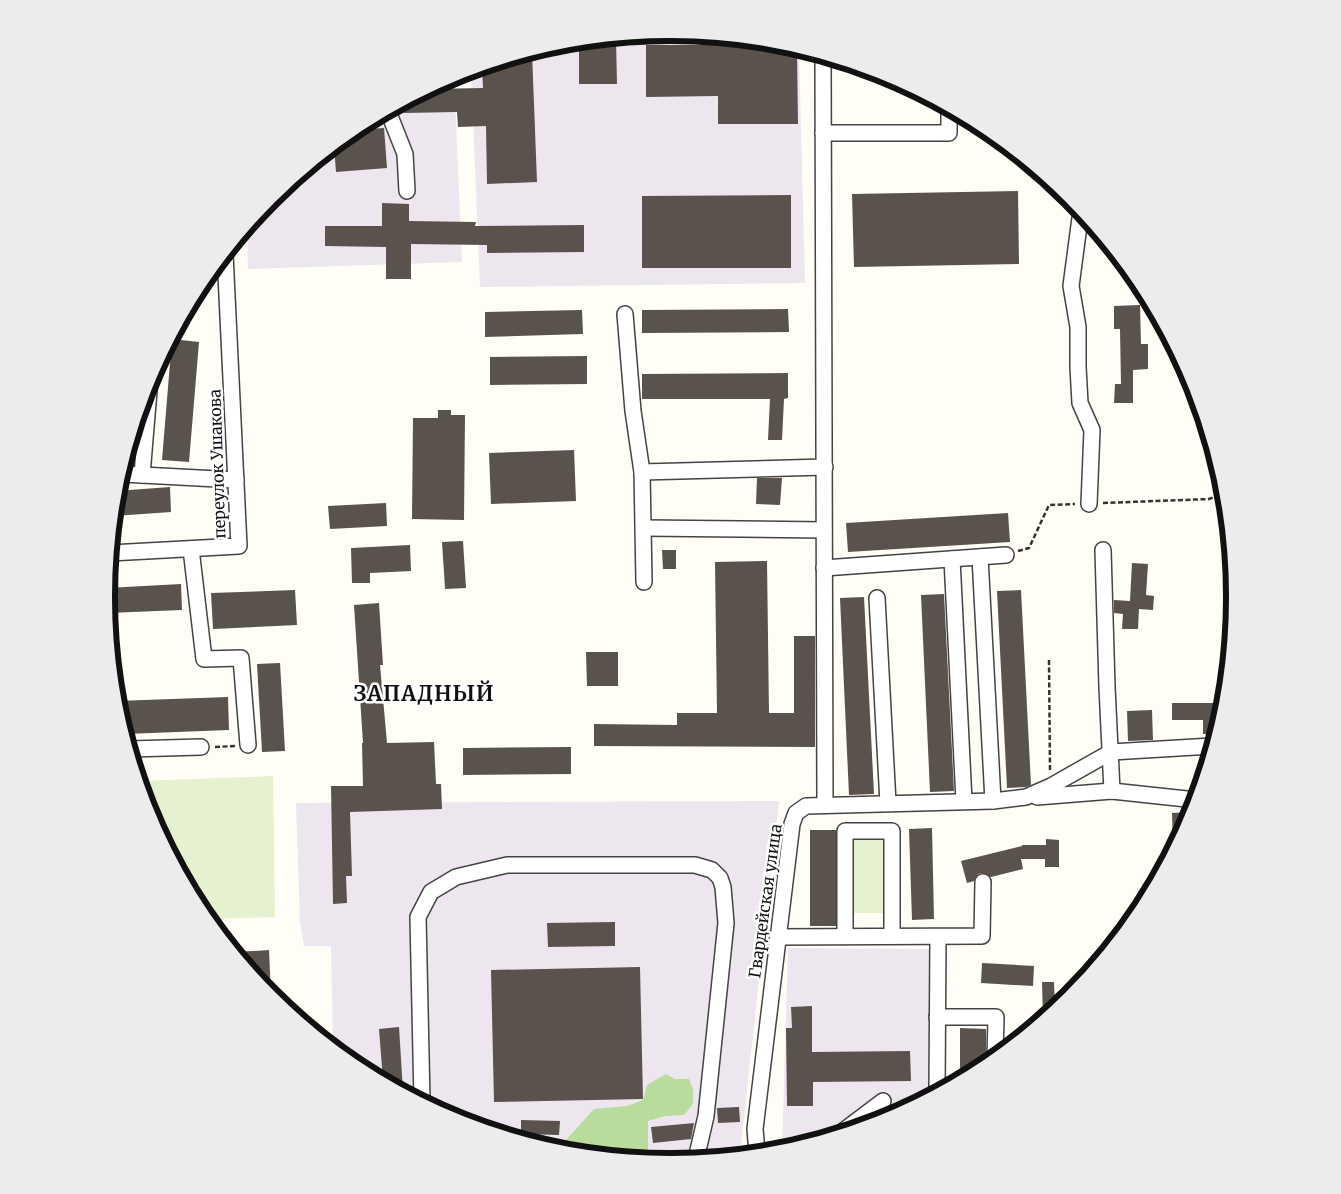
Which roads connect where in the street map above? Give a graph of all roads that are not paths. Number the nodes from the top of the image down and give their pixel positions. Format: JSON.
{"nodes":[{"id":1,"x":823,"y":63,"type":"edge"},
{"id":2,"x":391,"y":117,"type":"edge"},
{"id":3,"x":949,"y":117,"type":"edge"},
{"id":4,"x":823,"y":133,"type":"junction"},
{"id":5,"x":407,"y":191,"type":"dead end"},
{"id":6,"x":1079,"y":222,"type":"edge"},
{"id":7,"x":226,"y":265,"type":"edge"},
{"id":8,"x":625,"y":314,"type":"dead end"},
{"id":9,"x":148,"y":409,"type":"edge"},
{"id":10,"x":825,"y":467,"type":"junction"},
{"id":11,"x":642,"y":472,"type":"junction"},
{"id":12,"x":129,"y":474,"type":"edge"},
{"id":13,"x":142,"y":475,"type":"junction"},
{"id":14,"x":236,"y":480,"type":"junction"},
{"id":15,"x":1089,"y":504,"type":"road end"},
{"id":16,"x":644,"y":528,"type":"junction"},
{"id":17,"x":824,"y":530,"type":"junction"},
{"id":18,"x":191,"y":549,"type":"junction"},
{"id":19,"x":1103,"y":550,"type":"dead end"},
{"id":20,"x":117,"y":553,"type":"edge"},
{"id":21,"x":1006,"y":555,"type":"road end"},
{"id":22,"x":980,"y":557,"type":"junction"},
{"id":23,"x":952,"y":559,"type":"junction"},
{"id":24,"x":824,"y":568,"type":"junction"},
{"id":25,"x":644,"y":582,"type":"dead end"},
{"id":26,"x":877,"y":598,"type":"dead end"},
{"id":27,"x":248,"y":745,"type":"road end"},
{"id":28,"x":1205,"y":746,"type":"edge"},
{"id":29,"x":201,"y":747,"type":"road end"},
{"id":30,"x":136,"y":749,"type":"edge"},
{"id":31,"x":1111,"y":752,"type":"junction"},
{"id":32,"x":1112,"y":791,"type":"junction"},
{"id":33,"x":1026,"y":797,"type":"junction"},
{"id":34,"x":1188,"y":799,"type":"edge"},
{"id":35,"x":993,"y":801,"type":"junction"},
{"id":36,"x":964,"y":802,"type":"junction"},
{"id":37,"x":888,"y":803,"type":"junction"},
{"id":38,"x":825,"y":805,"type":"junction"},
{"id":39,"x":983,"y":882,"type":"dead end"},
{"id":40,"x":845,"y":936,"type":"junction"},
{"id":41,"x":892,"y":936,"type":"junction"},
{"id":42,"x":777,"y":937,"type":"junction"},
{"id":43,"x":938,"y":937,"type":"junction"},
{"id":44,"x":937,"y":1017,"type":"junction"},
{"id":45,"x":995,"y":1048,"type":"edge"},
{"id":46,"x":937,"y":1084,"type":"edge"},
{"id":47,"x":422,"y":1093,"type":"edge"},
{"id":48,"x":883,"y":1101,"type":"dead end"},
{"id":49,"x":859,"y":1119,"type":"edge"},
{"id":50,"x":756,"y":1146,"type":"edge"},
{"id":51,"x":698,"y":1152,"type":"edge"}],
"edges":[{"from":1,"to":4,"type":"street"},
{"from":2,"to":5,"type":"street"},
{"from":3,"to":4,"type":"street"},
{"from":4,"to":10,"type":"street"},
{"from":6,"to":15,"type":"street"},
{"from":7,"to":14,"type":"street","name":"переулок Ушакова"},
{"from":8,"to":11,"type":"street"},
{"from":9,"to":13,"type":"street"},
{"from":10,"to":11,"type":"street"},
{"from":10,"to":17,"type":"street"},
{"from":11,"to":16,"type":"street"},
{"from":12,"to":13,"type":"street"},
{"from":13,"to":14,"type":"street"},
{"from":14,"to":18,"type":"street","name":"переулок Ушакова"},
{"from":16,"to":17,"type":"street"},
{"from":16,"to":25,"type":"street"},
{"from":17,"to":24,"type":"street"},
{"from":18,"to":20,"type":"street","name":"переулок Ушакова"},
{"from":18,"to":27,"type":"street"},
{"from":19,"to":31,"type":"street"},
{"from":21,"to":22,"type":"street"},
{"from":22,"to":23,"type":"street"},
{"from":22,"to":35,"type":"street"},
{"from":23,"to":24,"type":"street"},
{"from":23,"to":36,"type":"street"},
{"from":24,"to":38,"type":"street"},
{"from":26,"to":37,"type":"street"},
{"from":28,"to":31,"type":"street"},
{"from":29,"to":30,"type":"street"},
{"from":31,"to":32,"type":"street"},
{"from":31,"to":33,"type":"street"},
{"from":32,"to":33,"type":"street"},
{"from":32,"to":34,"type":"street"},
{"from":33,"to":35,"type":"street","name":"Гвардейская улица"},
{"from":35,"to":36,"type":"street","name":"Гвардейская улица"},
{"from":36,"to":37,"type":"street","name":"Гвардейская улица"},
{"from":37,"to":38,"type":"street","name":"Гвардейская улица"},
{"from":38,"to":42,"type":"street","name":"Гвардейская улица"},
{"from":39,"to":43,"type":"street"},
{"from":40,"to":41,"type":"street"},
{"from":40,"to":41,"type":"street"},
{"from":40,"to":42,"type":"street"},
{"from":41,"to":43,"type":"street"},
{"from":42,"to":50,"type":"street","name":"Гвардейская улица"},
{"from":43,"to":44,"type":"street"},
{"from":44,"to":45,"type":"street"},
{"from":44,"to":46,"type":"street"},
{"from":47,"to":51,"type":"street"},
{"from":48,"to":49,"type":"street"}]}
